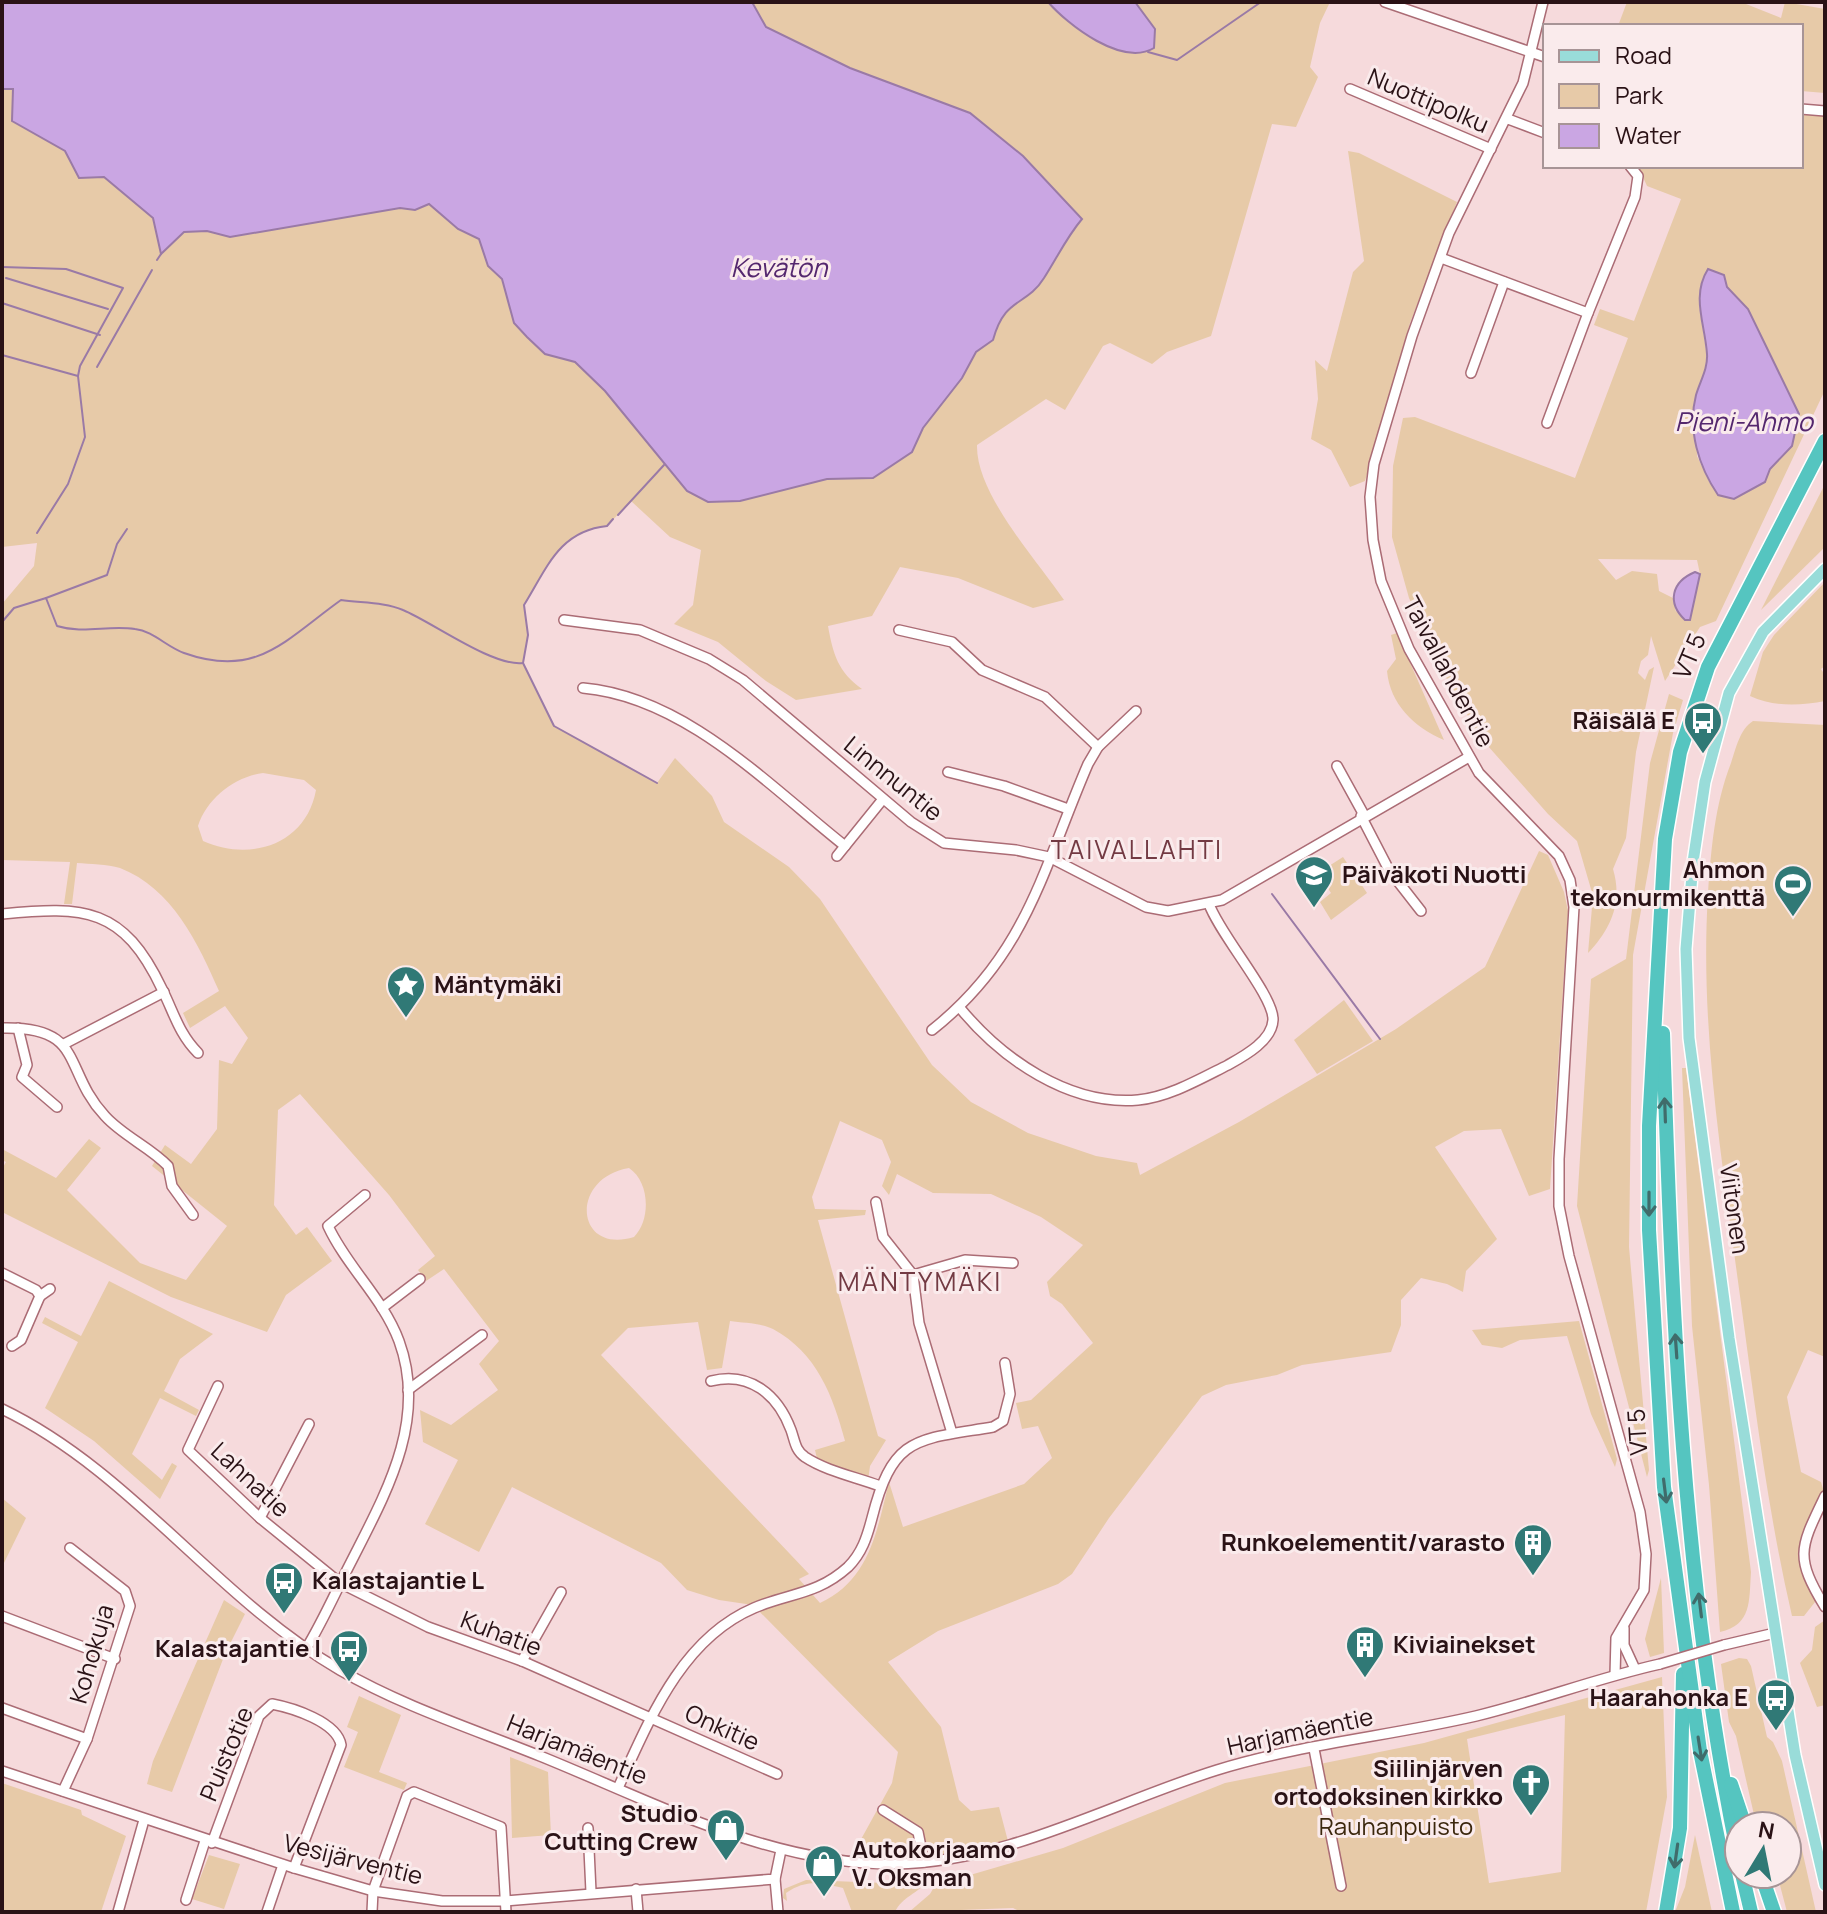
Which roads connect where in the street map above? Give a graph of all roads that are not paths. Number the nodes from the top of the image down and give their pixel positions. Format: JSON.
{"nodes":[{"id":1,"x":1385,"y":2,"type":"edge"},
{"id":2,"x":1543,"y":2,"type":"edge"},
{"id":3,"x":1531,"y":52,"type":"junction"},
{"id":4,"x":1543,"y":56,"type":"edge"},
{"id":5,"x":1350,"y":89,"type":"dead end"},
{"id":6,"x":1803,"y":109,"type":"edge"},
{"id":7,"x":1825,"y":111,"type":"edge"},
{"id":8,"x":1508,"y":119,"type":"junction"},
{"id":9,"x":1543,"y":132,"type":"edge"},
{"id":10,"x":1491,"y":149,"type":"junction"},
{"id":11,"x":1632,"y":168,"type":"edge"},
{"id":12,"x":1441,"y":258,"type":"junction"},
{"id":13,"x":1504,"y":282,"type":"junction"},
{"id":14,"x":1588,"y":313,"type":"junction"},
{"id":15,"x":1471,"y":373,"type":"dead end"},
{"id":16,"x":1547,"y":423,"type":"dead end"},
{"id":17,"x":1823,"y":449,"type":"edge"},
{"id":18,"x":1825,"y":569,"type":"edge"},
{"id":19,"x":564,"y":620,"type":"dead end"},
{"id":20,"x":899,"y":630,"type":"dead end"},
{"id":21,"x":583,"y":688,"type":"dead end"},
{"id":22,"x":1136,"y":711,"type":"dead end"},
{"id":23,"x":1098,"y":747,"type":"junction"},
{"id":24,"x":1469,"y":757,"type":"junction"},
{"id":25,"x":1337,"y":766,"type":"dead end"},
{"id":26,"x":948,"y":772,"type":"dead end"},
{"id":27,"x":883,"y":799,"type":"junction"},
{"id":28,"x":1068,"y":809,"type":"junction"},
{"id":29,"x":1363,"y":816,"type":"junction"},
{"id":30,"x":845,"y":846,"type":"junction"},
{"id":31,"x":837,"y":856,"type":"dead end"},
{"id":32,"x":1049,"y":857,"type":"junction"},
{"id":33,"x":1209,"y":904,"type":"junction"},
{"id":34,"x":1421,"y":911,"type":"dead end"},
{"id":35,"x":2,"y":914,"type":"edge"},
{"id":36,"x":1660,"y":945,"type":"junction"},
{"id":37,"x":164,"y":992,"type":"junction"},
{"id":38,"x":960,"y":1008,"type":"junction"},
{"id":39,"x":2,"y":1028,"type":"edge"},
{"id":40,"x":18,"y":1028,"type":"junction"},
{"id":41,"x":932,"y":1030,"type":"dead end"},
{"id":42,"x":64,"y":1044,"type":"junction"},
{"id":43,"x":198,"y":1053,"type":"dead end"},
{"id":44,"x":57,"y":1107,"type":"dead end"},
{"id":45,"x":365,"y":1195,"type":"dead end"},
{"id":46,"x":876,"y":1202,"type":"dead end"},
{"id":47,"x":193,"y":1215,"type":"dead end"},
{"id":48,"x":1013,"y":1263,"type":"dead end"},
{"id":49,"x":2,"y":1273,"type":"edge"},
{"id":50,"x":913,"y":1275,"type":"junction"},
{"id":51,"x":420,"y":1279,"type":"dead end"},
{"id":52,"x":50,"y":1289,"type":"dead end"},
{"id":53,"x":40,"y":1296,"type":"junction"},
{"id":54,"x":382,"y":1308,"type":"junction"},
{"id":55,"x":482,"y":1335,"type":"dead end"},
{"id":56,"x":12,"y":1346,"type":"dead end"},
{"id":57,"x":1005,"y":1363,"type":"dead end"},
{"id":58,"x":711,"y":1381,"type":"dead end"},
{"id":59,"x":218,"y":1386,"type":"dead end"},
{"id":60,"x":408,"y":1390,"type":"junction"},
{"id":61,"x":2,"y":1409,"type":"edge"},
{"id":62,"x":309,"y":1424,"type":"dead end"},
{"id":63,"x":952,"y":1433,"type":"junction"},
{"id":64,"x":880,"y":1486,"type":"junction"},
{"id":65,"x":1825,"y":1496,"type":"edge"},
{"id":66,"x":260,"y":1518,"type":"junction"},
{"id":67,"x":70,"y":1548,"type":"dead end"},
{"id":68,"x":340,"y":1583,"type":"junction"},
{"id":69,"x":561,"y":1592,"type":"dead end"},
{"id":70,"x":1825,"y":1607,"type":"edge"},
{"id":71,"x":2,"y":1616,"type":"edge"},
{"id":72,"x":1624,"y":1624,"type":"junction"},
{"id":73,"x":1775,"y":1633,"type":"junction"},
{"id":74,"x":1685,"y":1638,"type":"junction"},
{"id":75,"x":306,"y":1649,"type":"junction"},
{"id":76,"x":115,"y":1659,"type":"junction"},
{"id":77,"x":522,"y":1661,"type":"junction"},
{"id":78,"x":1635,"y":1669,"type":"junction"},
{"id":79,"x":1615,"y":1675,"type":"junction"},
{"id":80,"x":2,"y":1708,"type":"edge"},
{"id":81,"x":650,"y":1718,"type":"junction"},
{"id":82,"x":1716,"y":1738,"type":"junction"},
{"id":83,"x":87,"y":1739,"type":"junction"},
{"id":84,"x":1314,"y":1749,"type":"junction"},
{"id":85,"x":2,"y":1771,"type":"edge"},
{"id":86,"x":777,"y":1774,"type":"dead end"},
{"id":87,"x":618,"y":1788,"type":"junction"},
{"id":88,"x":63,"y":1791,"type":"junction"},
{"id":89,"x":883,"y":1810,"type":"dead end"},
{"id":90,"x":1730,"y":1810,"type":"edge"},
{"id":91,"x":1740,"y":1810,"type":"edge"},
{"id":92,"x":144,"y":1820,"type":"junction"},
{"id":93,"x":588,"y":1828,"type":"dead end"},
{"id":94,"x":209,"y":1842,"type":"junction"},
{"id":95,"x":781,"y":1850,"type":"junction"},
{"id":96,"x":924,"y":1862,"type":"junction"},
{"id":97,"x":283,"y":1865,"type":"junction"},
{"id":98,"x":294,"y":1868,"type":"junction"},
{"id":99,"x":775,"y":1879,"type":"junction"},
{"id":100,"x":1825,"y":1885,"type":"edge"},
{"id":101,"x":1341,"y":1886,"type":"dead end"},
{"id":102,"x":636,"y":1889,"type":"junction"},
{"id":103,"x":1766,"y":1890,"type":"edge"},
{"id":104,"x":373,"y":1891,"type":"junction"},
{"id":105,"x":591,"y":1892,"type":"junction"},
{"id":106,"x":186,"y":1900,"type":"dead end"},
{"id":107,"x":504,"y":1901,"type":"junction"},
{"id":108,"x":1732,"y":1906,"type":"edge"},
{"id":109,"x":118,"y":1912,"type":"edge"},
{"id":110,"x":267,"y":1912,"type":"edge"},
{"id":111,"x":372,"y":1912,"type":"edge"},
{"id":112,"x":506,"y":1912,"type":"edge"},
{"id":113,"x":638,"y":1912,"type":"edge"},
{"id":114,"x":778,"y":1912,"type":"edge"},
{"id":115,"x":1666,"y":1912,"type":"edge"},
{"id":116,"x":1774,"y":1912,"type":"edge"}],
"edges":[{"from":1,"to":3,"type":"street"},
{"from":2,"to":3,"type":"street","name":"Taivallahdentie"},
{"from":3,"to":4,"type":"street"},
{"from":3,"to":8,"type":"street","name":"Taivallahdentie"},
{"from":5,"to":10,"type":"street","name":"Nuottipolku"},
{"from":6,"to":7,"type":"street"},
{"from":8,"to":9,"type":"street"},
{"from":8,"to":10,"type":"street","name":"Taivallahdentie"},
{"from":10,"to":12,"type":"street","name":"Taivallahdentie"},
{"from":11,"to":14,"type":"street"},
{"from":12,"to":13,"type":"street"},
{"from":12,"to":24,"type":"street","name":"Taivallahdentie"},
{"from":13,"to":14,"type":"street"},
{"from":13,"to":15,"type":"street"},
{"from":14,"to":16,"type":"street"},
{"from":17,"to":36,"type":"highway","name":"VT 5"},
{"from":18,"to":73,"type":"main road","name":"Viitonen"},
{"from":19,"to":27,"type":"street","name":"Linnnuntie"},
{"from":20,"to":23,"type":"street"},
{"from":21,"to":30,"type":"street"},
{"from":22,"to":23,"type":"street"},
{"from":23,"to":28,"type":"street"},
{"from":24,"to":29,"type":"street","name":"Linnnuntie"},
{"from":24,"to":72,"type":"street","name":"Taivallahdentie"},
{"from":25,"to":29,"type":"street"},
{"from":26,"to":28,"type":"street"},
{"from":27,"to":30,"type":"street"},
{"from":27,"to":32,"type":"street","name":"Linnnuntie"},
{"from":28,"to":32,"type":"street"},
{"from":29,"to":33,"type":"street","name":"Linnnuntie"},
{"from":29,"to":34,"type":"street"},
{"from":30,"to":31,"type":"street"},
{"from":32,"to":33,"type":"street","name":"Linnnuntie"},
{"from":32,"to":38,"type":"street"},
{"from":33,"to":38,"type":"street"},
{"from":35,"to":37,"type":"street"},
{"from":36,"to":74,"type":"highway","name":"VT 5","one_way":true},
{"from":82,"to":36,"type":"highway","name":"VT 5","one_way":true},
{"from":37,"to":42,"type":"street"},
{"from":37,"to":43,"type":"street"},
{"from":38,"to":41,"type":"street"},
{"from":39,"to":40,"type":"street"},
{"from":40,"to":42,"type":"street"},
{"from":40,"to":44,"type":"street"},
{"from":42,"to":47,"type":"street"},
{"from":45,"to":54,"type":"street"},
{"from":46,"to":50,"type":"street"},
{"from":48,"to":50,"type":"street"},
{"from":49,"to":53,"type":"street"},
{"from":50,"to":63,"type":"street"},
{"from":51,"to":54,"type":"street"},
{"from":52,"to":53,"type":"street"},
{"from":53,"to":56,"type":"street"},
{"from":54,"to":60,"type":"street"},
{"from":55,"to":60,"type":"street"},
{"from":57,"to":63,"type":"street"},
{"from":58,"to":64,"type":"street"},
{"from":59,"to":66,"type":"street","name":"Lahnatie"},
{"from":60,"to":68,"type":"street"},
{"from":61,"to":75,"type":"street","name":"Harjamäentie"},
{"from":62,"to":66,"type":"street"},
{"from":63,"to":64,"type":"street"},
{"from":64,"to":81,"type":"street"},
{"from":65,"to":70,"type":"street"},
{"from":66,"to":68,"type":"street","name":"Lahnatie"},
{"from":67,"to":76,"type":"street","name":"Kohokuja"},
{"from":68,"to":75,"type":"street"},
{"from":68,"to":77,"type":"street","name":"Kuhatie"},
{"from":69,"to":77,"type":"street"},
{"from":71,"to":76,"type":"street"},
{"from":72,"to":78,"type":"street"},
{"from":72,"to":79,"type":"street","name":"Taivallahdentie"},
{"from":73,"to":78,"type":"street","name":"Harjamäentie","bridge":true},
{"from":73,"to":100,"type":"main road","name":"Viitonen"},
{"from":74,"to":108,"type":"highway","name":"VT 5","one_way":true},
{"from":74,"to":115,"type":"highway","one_way":true},
{"from":75,"to":87,"type":"street","name":"Harjamäentie"},
{"from":76,"to":83,"type":"street","name":"Kohokuja"},
{"from":77,"to":81,"type":"street","name":"Kuhatie"},
{"from":78,"to":79,"type":"street","name":"Harjamäentie"},
{"from":79,"to":84,"type":"street","name":"Harjamäentie"},
{"from":80,"to":83,"type":"street"},
{"from":81,"to":86,"type":"street","name":"Onkitie"},
{"from":81,"to":87,"type":"street"},
{"from":82,"to":90,"type":"highway","name":"VT 5"},
{"from":82,"to":91,"type":"highway"},
{"from":83,"to":88,"type":"street","name":"Kohokuja"},
{"from":84,"to":96,"type":"street","name":"Harjamäentie"},
{"from":84,"to":101,"type":"street"},
{"from":85,"to":88,"type":"street","name":"Vesijärventie"},
{"from":87,"to":95,"type":"street","name":"Harjamäentie"},
{"from":88,"to":92,"type":"street","name":"Vesijärventie"},
{"from":89,"to":96,"type":"street"},
{"from":92,"to":94,"type":"street","name":"Vesijärventie"},
{"from":92,"to":109,"type":"street"},
{"from":93,"to":105,"type":"street"},
{"from":94,"to":97,"type":"street","name":"Vesijärventie"},
{"from":94,"to":98,"type":"street","name":"Puistotie"},
{"from":94,"to":106,"type":"street"},
{"from":95,"to":96,"type":"street","name":"Harjamäentie"},
{"from":95,"to":99,"type":"street"},
{"from":97,"to":98,"type":"street","name":"Vesijärventie"},
{"from":97,"to":110,"type":"street"},
{"from":98,"to":104,"type":"street","name":"Vesijärventie"},
{"from":99,"to":102,"type":"street","name":"Vesijärventie"},
{"from":99,"to":114,"type":"street"},
{"from":102,"to":105,"type":"street","name":"Vesijärventie"},
{"from":102,"to":113,"type":"street"},
{"from":103,"to":116,"type":"highway"},
{"from":104,"to":107,"type":"street","name":"Vesijärventie"},
{"from":104,"to":107,"type":"street"},
{"from":104,"to":111,"type":"street"},
{"from":105,"to":107,"type":"street","name":"Vesijärventie"},
{"from":107,"to":112,"type":"street"}]}
